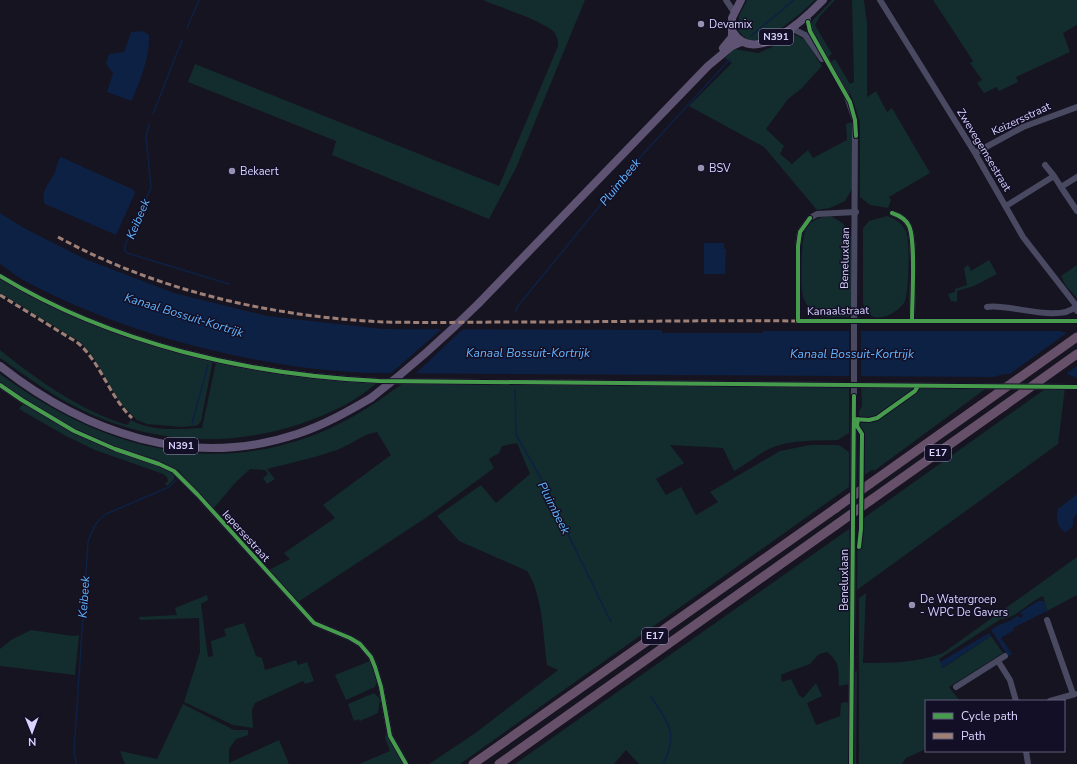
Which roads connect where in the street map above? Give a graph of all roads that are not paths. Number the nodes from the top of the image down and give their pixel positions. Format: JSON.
{"nodes":[{"id":1,"x":726,"y":0,"type":"edge"},
{"id":2,"x":740,"y":0,"type":"edge"},
{"id":3,"x":822,"y":0,"type":"edge"},
{"id":4,"x":880,"y":0,"type":"edge"},
{"id":5,"x":734,"y":12,"type":"junction"},
{"id":6,"x":807,"y":15,"type":"junction"},
{"id":7,"x":791,"y":28,"type":"junction"},
{"id":8,"x":732,"y":32,"type":"junction"},
{"id":9,"x":741,"y":42,"type":"junction"},
{"id":10,"x":708,"y":66,"type":"junction"},
{"id":11,"x":832,"y":70,"type":"junction"},
{"id":12,"x":1077,"y":107,"type":"edge"},
{"id":13,"x":975,"y":154,"type":"junction"},
{"id":14,"x":1045,"y":165,"type":"dead end"},
{"id":15,"x":1054,"y":176,"type":"junction"},
{"id":16,"x":1077,"y":177,"type":"edge"},
{"id":17,"x":1061,"y":187,"type":"junction"},
{"id":18,"x":1006,"y":206,"type":"junction"},
{"id":19,"x":1077,"y":211,"type":"edge"},
{"id":20,"x":856,"y":212,"type":"junction"},
{"id":21,"x":892,"y":213,"type":"dead end"},
{"id":22,"x":0,"y":276,"type":"edge"},
{"id":23,"x":987,"y":307,"type":"dead end"},
{"id":24,"x":1076,"y":309,"type":"edge"},
{"id":25,"x":912,"y":319,"type":"junction"},
{"id":26,"x":1077,"y":320,"type":"edge"},
{"id":27,"x":1077,"y":337,"type":"edge"},
{"id":28,"x":1077,"y":354,"type":"edge"},
{"id":29,"x":0,"y":366,"type":"edge"},
{"id":30,"x":0,"y":385,"type":"edge"},
{"id":31,"x":1077,"y":387,"type":"edge"},
{"id":32,"x":1047,"y":620,"type":"dead end"},
{"id":33,"x":1005,"y":656,"type":"dead end"},
{"id":34,"x":998,"y":661,"type":"junction"},
{"id":35,"x":956,"y":687,"type":"dead end"},
{"id":36,"x":1075,"y":694,"type":"edge"},
{"id":37,"x":1016,"y":700,"type":"edge"},
{"id":38,"x":1054,"y":700,"type":"edge"},
{"id":39,"x":1026,"y":752,"type":"edge"},
{"id":40,"x":406,"y":764,"type":"edge"},
{"id":41,"x":474,"y":764,"type":"edge"},
{"id":42,"x":499,"y":764,"type":"edge"},
{"id":43,"x":851,"y":764,"type":"edge"},
{"id":44,"x":1028,"y":764,"type":"edge"}],
"edges":[{"from":1,"to":5,"type":"street"},
{"from":2,"to":5,"type":"main road","number":"N391"},
{"from":3,"to":6,"type":"main road","number":"N391"},
{"from":4,"to":13,"type":"street","name":"Zwevegemsestraat"},
{"from":5,"to":8,"type":"main road","number":"N391"},
{"from":6,"to":7,"type":"main road","number":"N391"},
{"from":6,"to":11,"type":"street","name":"Beneluxlaan"},
{"from":7,"to":9,"type":"main road","number":"N391"},
{"from":7,"to":11,"type":"street","name":"Beneluxlaan"},
{"from":8,"to":9,"type":"main road"},
{"from":8,"to":10,"type":"main road","number":"N391"},
{"from":9,"to":10,"type":"main road","number":"N391"},
{"from":10,"to":29,"type":"main road","number":"N391","bridge":true},
{"from":11,"to":20,"type":"street","name":"Beneluxlaan"},
{"from":12,"to":13,"type":"street","name":"Keizersstraat"},
{"from":13,"to":18,"type":"street","name":"Zwevegemsestraat"},
{"from":14,"to":15,"type":"street"},
{"from":15,"to":17,"type":"street"},
{"from":15,"to":18,"type":"street"},
{"from":16,"to":17,"type":"street"},
{"from":17,"to":19,"type":"street"},
{"from":18,"to":24,"type":"street","name":"Zwevegemsestraat"},
{"from":20,"to":25,"type":"street","name":"Kanaalstraat"},
{"from":20,"to":43,"type":"street","name":"Beneluxlaan","bridge":true},
{"from":21,"to":25,"type":"street"},
{"from":22,"to":31,"type":"street"},
{"from":23,"to":24,"type":"street","name":"Zwevegemsestraat"},
{"from":25,"to":26,"type":"street","name":"Kanaalstraat"},
{"from":27,"to":41,"type":"highway","number":"E17","bridge":true},
{"from":28,"to":42,"type":"highway","number":"E17","bridge":true},
{"from":30,"to":40,"type":"street","name":"Iepersestraat"},
{"from":32,"to":36,"type":"street"},
{"from":33,"to":34,"type":"street"},
{"from":34,"to":35,"type":"street"},
{"from":34,"to":37,"type":"street"},
{"from":36,"to":38,"type":"street"},
{"from":39,"to":44,"type":"street"}]}
